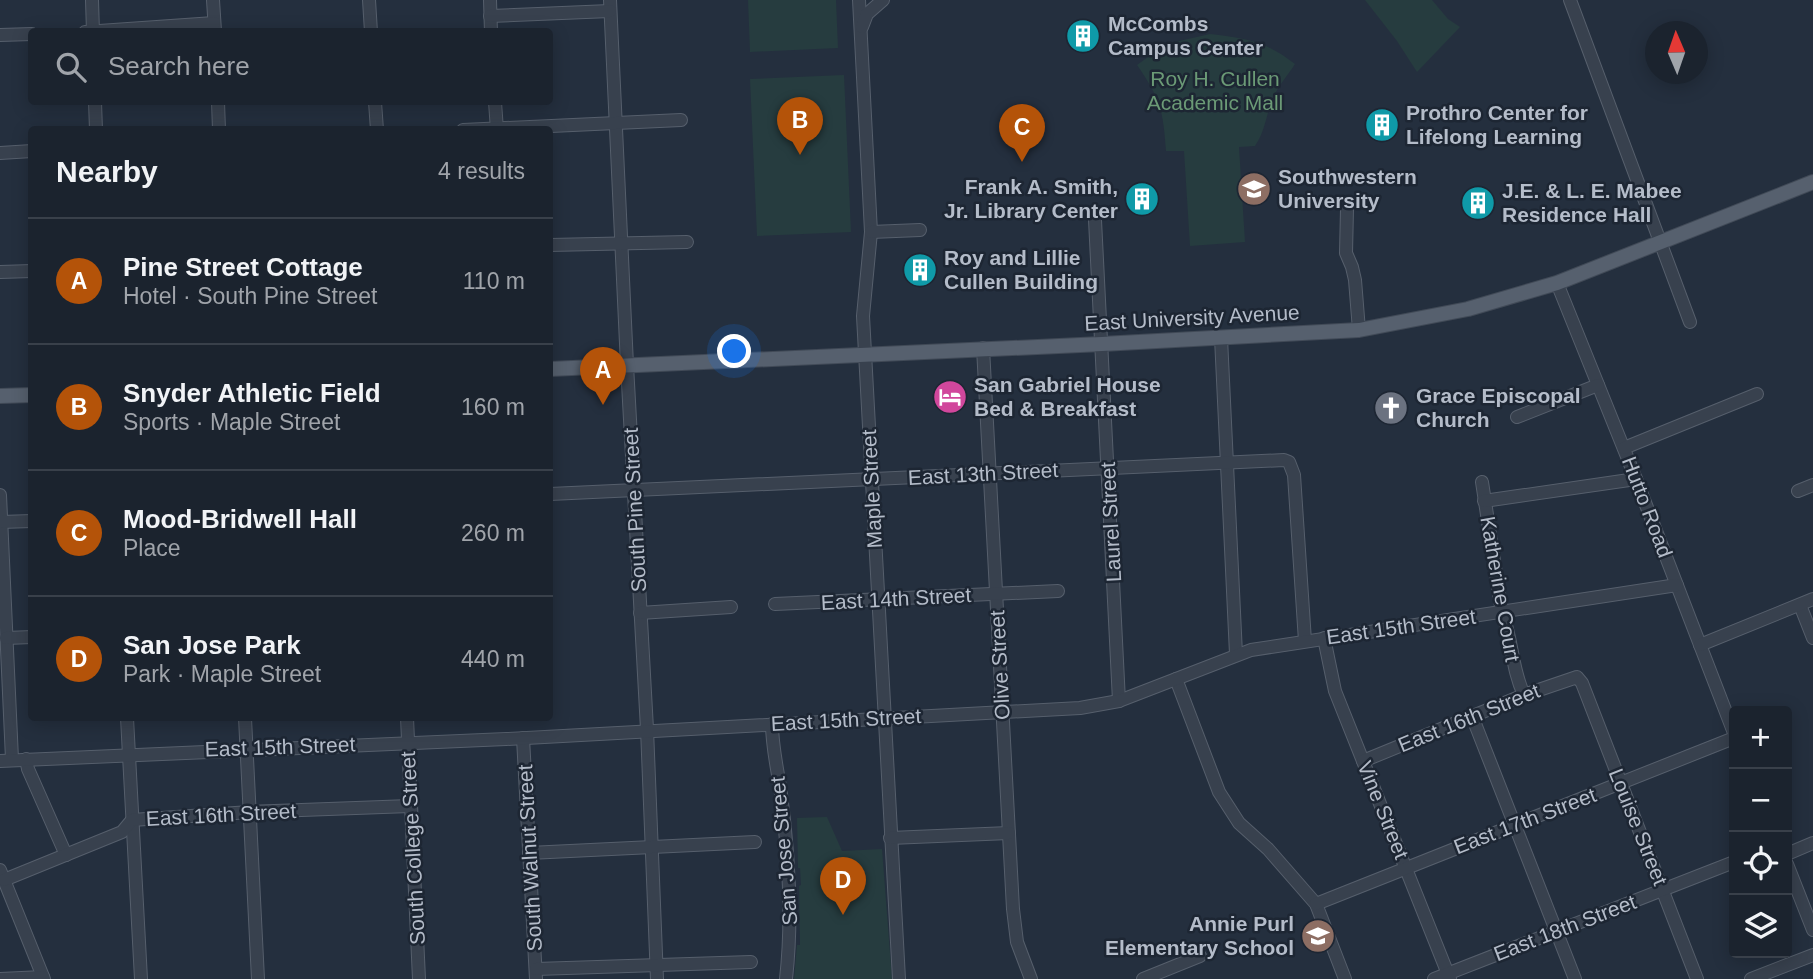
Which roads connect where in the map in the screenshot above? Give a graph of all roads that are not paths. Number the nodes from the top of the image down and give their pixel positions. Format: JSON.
{"nodes":[{"id":1,"x":92,"y":0,"type":"edge"},
{"id":2,"x":214,"y":0,"type":"edge"},
{"id":3,"x":369,"y":0,"type":"edge"},
{"id":4,"x":490,"y":0,"type":"edge"},
{"id":5,"x":859,"y":0,"type":"edge"},
{"id":6,"x":883,"y":0,"type":"edge"},
{"id":7,"x":1570,"y":0,"type":"edge"},
{"id":8,"x":610,"y":5,"type":"edge"},
{"id":9,"x":490,"y":16,"type":"junction"},
{"id":10,"x":215,"y":27,"type":"edge"},
{"id":11,"x":93,"y":28,"type":"edge"},
{"id":12,"x":184,"y":28,"type":"edge"},
{"id":13,"x":371,"y":28,"type":"edge"},
{"id":14,"x":491,"y":28,"type":"edge"},
{"id":15,"x":860,"y":31,"type":"junction"},
{"id":16,"x":28,"y":34,"type":"edge"},
{"id":17,"x":0,"y":35,"type":"edge"},
{"id":18,"x":95,"y":105,"type":"edge"},
{"id":19,"x":218,"y":105,"type":"edge"},
{"id":20,"x":375,"y":105,"type":"edge"},
{"id":21,"x":495,"y":105,"type":"edge"},
{"id":22,"x":681,"y":120,"type":"dead end"},
{"id":23,"x":615,"y":122,"type":"junction"},
{"id":24,"x":96,"y":126,"type":"edge"},
{"id":25,"x":219,"y":126,"type":"edge"},
{"id":26,"x":377,"y":126,"type":"edge"},
{"id":27,"x":497,"y":126,"type":"edge"},
{"id":28,"x":548,"y":126,"type":"edge"},
{"id":29,"x":28,"y":151,"type":"edge"},
{"id":30,"x":0,"y":153,"type":"edge"},
{"id":31,"x":1813,"y":182,"type":"edge"},
{"id":32,"x":1348,"y":209,"type":"dead end"},
{"id":33,"x":1095,"y":220,"type":"dead end"},
{"id":34,"x":920,"y":230,"type":"dead end"},
{"id":35,"x":871,"y":232,"type":"junction"},
{"id":36,"x":687,"y":242,"type":"dead end"},
{"id":37,"x":621,"y":243,"type":"junction"},
{"id":38,"x":1660,"y":244,"type":"junction"},
{"id":39,"x":553,"y":245,"type":"edge"},
{"id":40,"x":28,"y":271,"type":"edge"},
{"id":41,"x":0,"y":272,"type":"edge"},
{"id":42,"x":1557,"y":283,"type":"junction"},
{"id":43,"x":1690,"y":321,"type":"dead end"},
{"id":44,"x":1359,"y":330,"type":"junction"},
{"id":45,"x":1221,"y":338,"type":"junction"},
{"id":46,"x":1102,"y":344,"type":"junction"},
{"id":47,"x":983,"y":348,"type":"junction"},
{"id":48,"x":865,"y":355,"type":"junction"},
{"id":49,"x":626,"y":365,"type":"junction"},
{"id":50,"x":553,"y":369,"type":"edge"},
{"id":51,"x":1598,"y":385,"type":"junction"},
{"id":52,"x":1756,"y":394,"type":"dead end"},
{"id":53,"x":28,"y":395,"type":"edge"},
{"id":54,"x":0,"y":397,"type":"edge"},
{"id":55,"x":1517,"y":417,"type":"dead end"},
{"id":56,"x":1624,"y":448,"type":"junction"},
{"id":57,"x":1228,"y":461,"type":"junction"},
{"id":58,"x":1109,"y":467,"type":"junction"},
{"id":59,"x":989,"y":472,"type":"junction"},
{"id":60,"x":1636,"y":479,"type":"junction"},
{"id":61,"x":871,"y":480,"type":"junction"},
{"id":62,"x":1482,"y":482,"type":"dead end"},
{"id":63,"x":1813,"y":485,"type":"edge"},
{"id":64,"x":634,"y":490,"type":"junction"},
{"id":65,"x":1798,"y":491,"type":"dead end"},
{"id":66,"x":553,"y":494,"type":"edge"},
{"id":67,"x":0,"y":495,"type":"edge"},
{"id":68,"x":1484,"y":501,"type":"junction"},
{"id":69,"x":28,"y":521,"type":"edge"},
{"id":70,"x":1,"y":522,"type":"edge"},
{"id":71,"x":1677,"y":585,"type":"junction"},
{"id":72,"x":1058,"y":591,"type":"dead end"},
{"id":73,"x":997,"y":594,"type":"junction"},
{"id":74,"x":1813,"y":599,"type":"edge"},
{"id":75,"x":878,"y":600,"type":"junction"},
{"id":76,"x":775,"y":604,"type":"dead end"},
{"id":77,"x":1800,"y":605,"type":"junction"},
{"id":78,"x":731,"y":607,"type":"dead end"},
{"id":79,"x":640,"y":613,"type":"junction"},
{"id":80,"x":1502,"y":613,"type":"junction"},
{"id":81,"x":28,"y":637,"type":"edge"},
{"id":82,"x":6,"y":638,"type":"junction"},
{"id":83,"x":1324,"y":638,"type":"junction"},
{"id":84,"x":1813,"y":638,"type":"edge"},
{"id":85,"x":1305,"y":641,"type":"junction"},
{"id":86,"x":1700,"y":645,"type":"junction"},
{"id":87,"x":1236,"y":654,"type":"junction"},
{"id":88,"x":1577,"y":677,"type":"joint"},
{"id":89,"x":1176,"y":678,"type":"junction"},
{"id":90,"x":1524,"y":695,"type":"junction"},
{"id":91,"x":1119,"y":701,"type":"junction"},
{"id":92,"x":1002,"y":712,"type":"junction"},
{"id":93,"x":1472,"y":716,"type":"junction"},
{"id":94,"x":884,"y":719,"type":"junction"},
{"id":95,"x":1729,"y":720,"type":"edge"},
{"id":96,"x":127,"y":721,"type":"edge"},
{"id":97,"x":245,"y":721,"type":"edge"},
{"id":98,"x":407,"y":721,"type":"edge"},
{"id":99,"x":772,"y":724,"type":"junction"},
{"id":100,"x":647,"y":730,"type":"junction"},
{"id":101,"x":523,"y":738,"type":"junction"},
{"id":102,"x":1729,"y":740,"type":"edge"},
{"id":103,"x":408,"y":742,"type":"junction"},
{"id":104,"x":247,"y":749,"type":"junction"},
{"id":105,"x":128,"y":754,"type":"junction"},
{"id":106,"x":26,"y":759,"type":"junction"},
{"id":107,"x":6,"y":760,"type":"edge"},
{"id":108,"x":1363,"y":761,"type":"junction"},
{"id":109,"x":1620,"y":783,"type":"junction"},
{"id":110,"x":410,"y":806,"type":"junction"},
{"id":111,"x":250,"y":812,"type":"junction"},
{"id":112,"x":132,"y":820,"type":"junction"},
{"id":113,"x":1514,"y":825,"type":"junction"},
{"id":114,"x":1009,"y":833,"type":"junction"},
{"id":115,"x":890,"y":838,"type":"junction"},
{"id":116,"x":755,"y":842,"type":"dead end"},
{"id":117,"x":1813,"y":843,"type":"edge"},
{"id":118,"x":652,"y":849,"type":"junction"},
{"id":119,"x":1792,"y":852,"type":"edge"},
{"id":120,"x":529,"y":853,"type":"junction"},
{"id":121,"x":66,"y":855,"type":"junction"},
{"id":122,"x":1729,"y":864,"type":"edge"},
{"id":123,"x":1406,"y":867,"type":"junction"},
{"id":124,"x":2,"y":875,"type":"edge"},
{"id":125,"x":1792,"y":877,"type":"edge"},
{"id":126,"x":1662,"y":890,"type":"junction"},
{"id":127,"x":1316,"y":904,"type":"junction"},
{"id":128,"x":1556,"y":930,"type":"junction"},
{"id":129,"x":1813,"y":930,"type":"edge"},
{"id":130,"x":1813,"y":955,"type":"edge"},
{"id":131,"x":1200,"y":956,"type":"dead end"},
{"id":132,"x":751,"y":962,"type":"dead end"},
{"id":133,"x":656,"y":965,"type":"junction"},
{"id":134,"x":536,"y":974,"type":"edge"},
{"id":135,"x":1449,"y":976,"type":"edge"},
{"id":136,"x":43,"y":978,"type":"edge"},
{"id":137,"x":0,"y":979,"type":"edge"},
{"id":138,"x":141,"y":979,"type":"edge"},
{"id":139,"x":258,"y":979,"type":"edge"},
{"id":140,"x":419,"y":979,"type":"edge"},
{"id":141,"x":657,"y":979,"type":"edge"},
{"id":142,"x":786,"y":979,"type":"edge"},
{"id":143,"x":899,"y":979,"type":"edge"},
{"id":144,"x":1031,"y":979,"type":"edge"},
{"id":145,"x":1143,"y":979,"type":"edge"},
{"id":146,"x":1345,"y":979,"type":"edge"},
{"id":147,"x":1434,"y":979,"type":"edge"},
{"id":148,"x":1574,"y":979,"type":"edge"},
{"id":149,"x":1697,"y":979,"type":"edge"},
{"id":150,"x":1751,"y":979,"type":"edge"}],
"edges":[{"from":1,"to":11,"type":"street"},
{"from":2,"to":10,"type":"street"},
{"from":3,"to":13,"type":"street"},
{"from":4,"to":9,"type":"street"},
{"from":5,"to":15,"type":"street","name":"Maple Street"},
{"from":6,"to":15,"type":"street"},
{"from":7,"to":38,"type":"street"},
{"from":8,"to":9,"type":"street"},
{"from":8,"to":23,"type":"street","name":"South Pine Street"},
{"from":9,"to":14,"type":"street"},
{"from":10,"to":12,"type":"street"},
{"from":15,"to":35,"type":"street","name":"Maple Street"},
{"from":16,"to":17,"type":"street"},
{"from":18,"to":24,"type":"street"},
{"from":19,"to":25,"type":"street"},
{"from":20,"to":26,"type":"street"},
{"from":21,"to":27,"type":"street"},
{"from":22,"to":23,"type":"street"},
{"from":23,"to":28,"type":"street"},
{"from":23,"to":37,"type":"street","name":"South Pine Street"},
{"from":29,"to":30,"type":"street"},
{"from":31,"to":38,"type":"main road","name":"East University Avenue"},
{"from":32,"to":44,"type":"street"},
{"from":33,"to":46,"type":"street","name":"Laurel Street"},
{"from":34,"to":35,"type":"street"},
{"from":35,"to":48,"type":"street","name":"Maple Street"},
{"from":36,"to":37,"type":"street"},
{"from":37,"to":39,"type":"street"},
{"from":37,"to":49,"type":"street","name":"South Pine Street"},
{"from":38,"to":42,"type":"main road","name":"East University Avenue"},
{"from":38,"to":43,"type":"street"},
{"from":40,"to":41,"type":"street"},
{"from":42,"to":44,"type":"main road","name":"East University Avenue"},
{"from":42,"to":51,"type":"street","name":"Hutto Road"},
{"from":44,"to":45,"type":"main road","name":"East University Avenue"},
{"from":45,"to":46,"type":"main road","name":"East University Avenue"},
{"from":45,"to":57,"type":"street"},
{"from":46,"to":47,"type":"main road","name":"East University Avenue"},
{"from":46,"to":58,"type":"street","name":"Laurel Street"},
{"from":47,"to":48,"type":"main road","name":"East University Avenue"},
{"from":47,"to":59,"type":"street","name":"Olive Street"},
{"from":48,"to":49,"type":"main road","name":"East University Avenue"},
{"from":48,"to":61,"type":"street","name":"Maple Street"},
{"from":49,"to":50,"type":"main road","name":"East University Avenue"},
{"from":49,"to":64,"type":"street","name":"South Pine Street"},
{"from":51,"to":55,"type":"street"},
{"from":51,"to":56,"type":"street","name":"Hutto Road"},
{"from":52,"to":56,"type":"street"},
{"from":53,"to":54,"type":"main road"},
{"from":56,"to":60,"type":"street","name":"Hutto Road"},
{"from":57,"to":58,"type":"street","name":"East 13th Street"},
{"from":57,"to":85,"type":"street","name":"East 13th Street"},
{"from":57,"to":87,"type":"street"},
{"from":58,"to":59,"type":"street","name":"East 13th Street"},
{"from":58,"to":91,"type":"street","name":"Laurel Street"},
{"from":59,"to":61,"type":"street","name":"East 13th Street"},
{"from":59,"to":73,"type":"street","name":"Olive Street"},
{"from":60,"to":68,"type":"street"},
{"from":60,"to":71,"type":"street","name":"Hutto Road"},
{"from":61,"to":64,"type":"street","name":"East 13th Street"},
{"from":61,"to":75,"type":"street","name":"Maple Street"},
{"from":62,"to":68,"type":"street","name":"Katherine Court"},
{"from":63,"to":65,"type":"street"},
{"from":64,"to":66,"type":"street","name":"East 13th Street"},
{"from":64,"to":79,"type":"street","name":"South Pine Street"},
{"from":67,"to":70,"type":"street"},
{"from":68,"to":80,"type":"street","name":"Katherine Court"},
{"from":69,"to":70,"type":"street"},
{"from":70,"to":82,"type":"street"},
{"from":71,"to":80,"type":"street","name":"East 15th Street"},
{"from":71,"to":86,"type":"street","name":"Hutto Road"},
{"from":72,"to":73,"type":"street","name":"East 14th Street"},
{"from":73,"to":75,"type":"street","name":"East 14th Street"},
{"from":73,"to":92,"type":"street","name":"Olive Street"},
{"from":74,"to":77,"type":"street"},
{"from":75,"to":76,"type":"street","name":"East 14th Street"},
{"from":75,"to":94,"type":"street","name":"Maple Street"},
{"from":77,"to":84,"type":"street"},
{"from":77,"to":86,"type":"street"},
{"from":78,"to":79,"type":"street"},
{"from":79,"to":100,"type":"street","name":"South Pine Street"},
{"from":80,"to":83,"type":"street","name":"East 15th Street"},
{"from":80,"to":90,"type":"street","name":"Katherine Court"},
{"from":81,"to":82,"type":"street"},
{"from":82,"to":107,"type":"street"},
{"from":83,"to":85,"type":"street","name":"East 15th Street"},
{"from":83,"to":108,"type":"street","name":"Vine Street"},
{"from":85,"to":87,"type":"street","name":"East 15th Street"},
{"from":86,"to":95,"type":"street","name":"Hutto Road"},
{"from":87,"to":89,"type":"street","name":"East 15th Street"},
{"from":88,"to":90,"type":"street","name":"East 16th Street"},
{"from":88,"to":109,"type":"street","name":"Louise Street"},
{"from":89,"to":91,"type":"street","name":"East 15th Street"},
{"from":89,"to":127,"type":"street"},
{"from":90,"to":93,"type":"street","name":"East 16th Street"},
{"from":91,"to":92,"type":"street","name":"East 15th Street"},
{"from":92,"to":94,"type":"street","name":"East 15th Street"},
{"from":92,"to":114,"type":"street","name":"Olive Street"},
{"from":93,"to":108,"type":"street","name":"East 16th Street"},
{"from":93,"to":113,"type":"street"},
{"from":94,"to":99,"type":"street","name":"East 15th Street"},
{"from":94,"to":115,"type":"street","name":"Maple Street"},
{"from":96,"to":105,"type":"street"},
{"from":97,"to":104,"type":"street"},
{"from":98,"to":103,"type":"street","name":"South College Street"},
{"from":99,"to":100,"type":"street","name":"East 15th Street"},
{"from":99,"to":142,"type":"street","name":"San Jose Street"},
{"from":100,"to":101,"type":"street","name":"East 15th Street"},
{"from":100,"to":118,"type":"street","name":"South Pine Street"},
{"from":101,"to":103,"type":"street","name":"East 15th Street"},
{"from":101,"to":120,"type":"street","name":"South Walnut Street"},
{"from":102,"to":109,"type":"street","name":"East 17th Street"},
{"from":103,"to":104,"type":"street","name":"East 15th Street"},
{"from":103,"to":110,"type":"street","name":"South College Street"},
{"from":104,"to":105,"type":"street","name":"East 15th Street"},
{"from":104,"to":111,"type":"street"},
{"from":105,"to":106,"type":"street","name":"East 15th Street"},
{"from":105,"to":112,"type":"street"},
{"from":106,"to":107,"type":"street","name":"East 15th Street"},
{"from":106,"to":121,"type":"street"},
{"from":108,"to":123,"type":"street","name":"Vine Street"},
{"from":109,"to":113,"type":"street","name":"East 17th Street"},
{"from":109,"to":126,"type":"street","name":"Louise Street"},
{"from":110,"to":111,"type":"street","name":"East 16th Street"},
{"from":110,"to":140,"type":"street","name":"South College Street"},
{"from":111,"to":112,"type":"street","name":"East 16th Street"},
{"from":111,"to":139,"type":"street"},
{"from":112,"to":121,"type":"street","name":"East 16th Street"},
{"from":112,"to":138,"type":"street"},
{"from":113,"to":123,"type":"street","name":"East 17th Street"},
{"from":113,"to":128,"type":"street"},
{"from":114,"to":115,"type":"street"},
{"from":114,"to":144,"type":"street","name":"Olive Street"},
{"from":115,"to":143,"type":"street","name":"Maple Street"},
{"from":116,"to":118,"type":"street"},
{"from":117,"to":119,"type":"street"},
{"from":118,"to":120,"type":"street"},
{"from":118,"to":133,"type":"street","name":"South Pine Street"},
{"from":120,"to":134,"type":"street","name":"South Walnut Street"},
{"from":121,"to":124,"type":"street","name":"East 16th Street"},
{"from":122,"to":126,"type":"street","name":"East 18th Street"},
{"from":123,"to":127,"type":"street","name":"East 17th Street"},
{"from":123,"to":135,"type":"street","name":"Vine Street"},
{"from":124,"to":136,"type":"street"},
{"from":125,"to":129,"type":"street"},
{"from":126,"to":128,"type":"street","name":"East 18th Street"},
{"from":126,"to":149,"type":"street","name":"Louise Street"},
{"from":127,"to":146,"type":"street"},
{"from":128,"to":135,"type":"street","name":"East 18th Street"},
{"from":128,"to":148,"type":"street"},
{"from":130,"to":150,"type":"street"},
{"from":131,"to":145,"type":"street"},
{"from":132,"to":133,"type":"street"},
{"from":133,"to":134,"type":"street"},
{"from":133,"to":141,"type":"street","name":"South Pine Street"},
{"from":135,"to":147,"type":"street","name":"East 18th Street"},
{"from":136,"to":137,"type":"street"}]}
